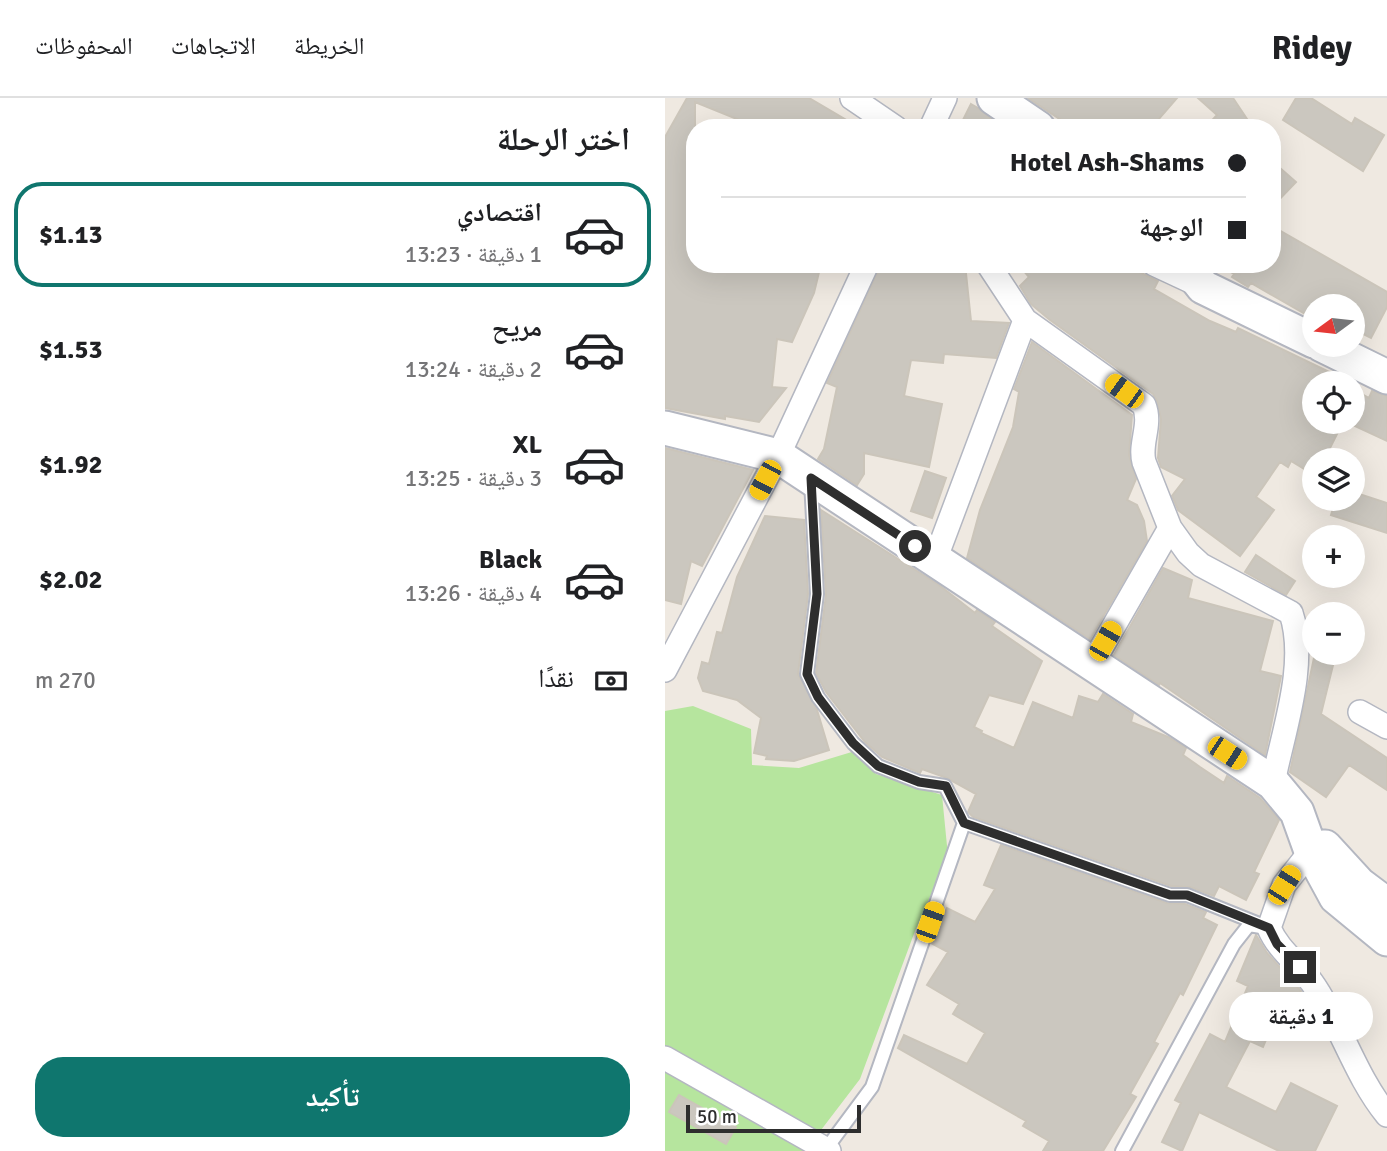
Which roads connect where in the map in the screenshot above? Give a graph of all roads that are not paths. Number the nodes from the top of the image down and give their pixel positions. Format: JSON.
{"nodes":[{"id":1,"x":852,"y":98,"type":"edge"},
{"id":2,"x":945,"y":98,"type":"edge"},
{"id":3,"x":993,"y":98,"type":"edge"},
{"id":4,"x":883,"y":119,"type":"edge"},
{"id":5,"x":934,"y":119,"type":"edge"},
{"id":6,"x":1024,"y":119,"type":"edge"},
{"id":7,"x":863,"y":273,"type":"edge"},
{"id":8,"x":994,"y":273,"type":"edge"},
{"id":9,"x":1194,"y":276,"type":"edge"},
{"id":10,"x":1025,"y":320,"type":"junction"},
{"id":11,"x":1302,"y":334,"type":"edge"},
{"id":12,"x":1346,"y":357,"type":"edge"},
{"id":13,"x":1387,"y":377,"type":"edge"},
{"id":14,"x":665,"y":428,"type":"edge"},
{"id":15,"x":778,"y":456,"type":"junction"},
{"id":16,"x":811,"y":478,"type":"junction"},
{"id":17,"x":1170,"y":528,"type":"junction"},
{"id":18,"x":935,"y":560,"type":"junction"},
{"id":19,"x":1092,"y":664,"type":"junction"},
{"id":20,"x":665,"y":670,"type":"edge"},
{"id":21,"x":1360,"y":712,"type":"dead end"},
{"id":22,"x":1387,"y":727,"type":"edge"},
{"id":23,"x":1273,"y":783,"type":"junction"},
{"id":24,"x":964,"y":823,"type":"junction"},
{"id":25,"x":1311,"y":851,"type":"junction"},
{"id":26,"x":1387,"y":905,"type":"edge"},
{"id":27,"x":1269,"y":928,"type":"junction"},
{"id":28,"x":1387,"y":939,"type":"edge"},
{"id":29,"x":665,"y":1058,"type":"edge"},
{"id":30,"x":1387,"y":1115,"type":"edge"},
{"id":31,"x":827,"y":1150,"type":"edge"},
{"id":32,"x":1122,"y":1151,"type":"edge"}],
"edges":[{"from":1,"to":4,"type":"street"},
{"from":2,"to":5,"type":"street"},
{"from":3,"to":6,"type":"main road"},
{"from":7,"to":15,"type":"street"},
{"from":8,"to":10,"type":"street"},
{"from":9,"to":11,"type":"main road"},
{"from":10,"to":17,"type":"street"},
{"from":10,"to":18,"type":"street"},
{"from":12,"to":13,"type":"main road"},
{"from":14,"to":15,"type":"main road"},
{"from":15,"to":16,"type":"main road"},
{"from":15,"to":20,"type":"street"},
{"from":16,"to":18,"type":"main road"},
{"from":16,"to":24,"type":"lane"},
{"from":17,"to":19,"type":"street"},
{"from":17,"to":23,"type":"street"},
{"from":18,"to":19,"type":"main road"},
{"from":19,"to":23,"type":"main road"},
{"from":21,"to":22,"type":"street"},
{"from":23,"to":25,"type":"main road"},
{"from":24,"to":27,"type":"lane"},
{"from":24,"to":31,"type":"lane"},
{"from":25,"to":26,"type":"main road"},
{"from":25,"to":27,"type":"street"},
{"from":25,"to":28,"type":"main road"},
{"from":27,"to":30,"type":"street"},
{"from":27,"to":32,"type":"lane"},
{"from":29,"to":31,"type":"street"}]}
